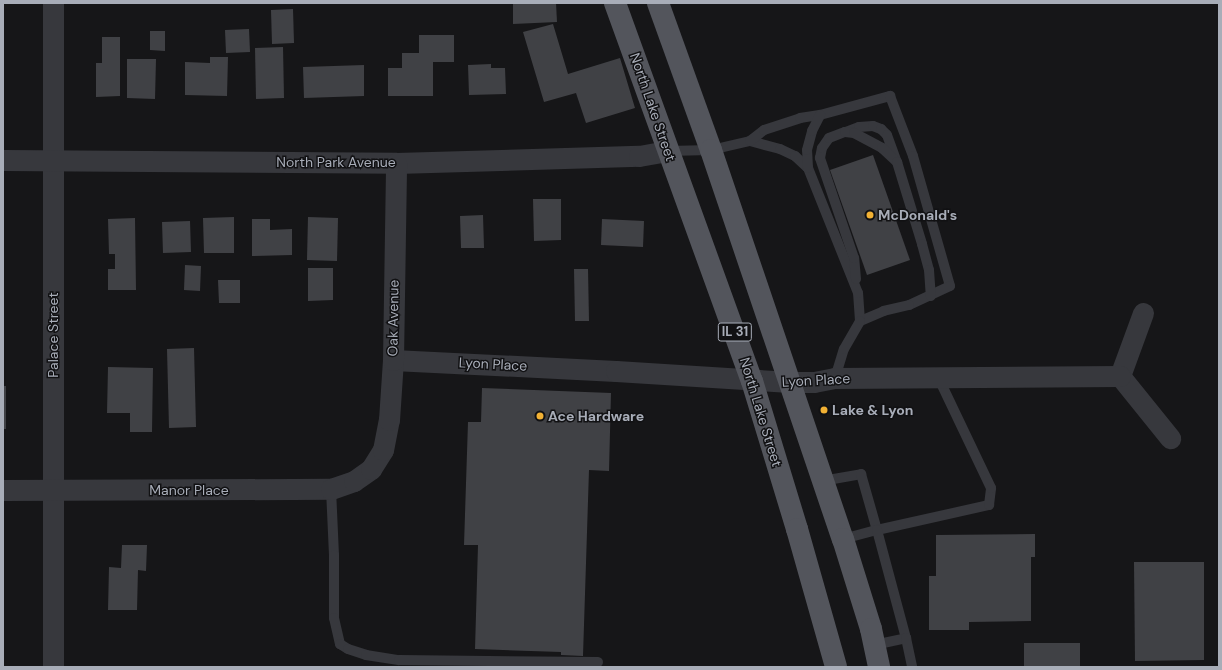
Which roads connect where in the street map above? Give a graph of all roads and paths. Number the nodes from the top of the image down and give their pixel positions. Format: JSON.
{"nodes":[{"id":1,"x":53,"y":3,"type":"edge"},
{"id":2,"x":615,"y":3,"type":"edge"},
{"id":3,"x":658,"y":3,"type":"edge"},
{"id":4,"x":820,"y":116,"type":"junction"},
{"id":5,"x":845,"y":132,"type":"junction"},
{"id":6,"x":750,"y":141,"type":"junction"},
{"id":7,"x":711,"y":150,"type":"junction"},
{"id":8,"x":668,"y":151,"type":"junction"},
{"id":9,"x":3,"y":160,"type":"edge"},
{"id":10,"x":52,"y":160,"type":"junction"},
{"id":11,"x":897,"y":162,"type":"junction"},
{"id":12,"x":396,"y":163,"type":"junction"},
{"id":13,"x":808,"y":168,"type":"junction"},
{"id":14,"x":858,"y":293,"type":"junction"},
{"id":15,"x":931,"y":296,"type":"junction"},
{"id":16,"x":1143,"y":313,"type":"dead end"},
{"id":17,"x":860,"y":321,"type":"junction"},
{"id":18,"x":393,"y":360,"type":"junction"},
{"id":19,"x":1120,"y":376,"type":"junction"},
{"id":20,"x":938,"y":377,"type":"junction"},
{"id":21,"x":835,"y":378,"type":"junction"},
{"id":22,"x":752,"y":380,"type":"junction"},
{"id":23,"x":790,"y":382,"type":"junction"},
{"id":24,"x":1170,"y":438,"type":"dead end"},
{"id":25,"x":371,"y":469,"type":"joint"},
{"id":26,"x":822,"y":481,"type":"junction"},
{"id":27,"x":331,"y":489,"type":"junction"},
{"id":28,"x":3,"y":490,"type":"edge"},
{"id":29,"x":54,"y":490,"type":"junction"},
{"id":30,"x":877,"y":530,"type":"junction"},
{"id":31,"x":842,"y":539,"type":"junction"},
{"id":32,"x":906,"y":638,"type":"junction"},
{"id":33,"x":874,"y":645,"type":"junction"},
{"id":34,"x":598,"y":662,"type":"dead end"},
{"id":35,"x":53,"y":667,"type":"edge"},
{"id":36,"x":836,"y":667,"type":"edge"},
{"id":37,"x":879,"y":667,"type":"edge"},
{"id":38,"x":912,"y":667,"type":"edge"}],
"edges":[{"from":1,"to":10,"type":"street","name":"Palace Street"},
{"from":2,"to":8,"type":"main road","name":"North Lake Street","number":"IL 31"},
{"from":3,"to":7,"type":"main road"},
{"from":4,"to":6,"type":"lane"},
{"from":4,"to":13,"type":"lane"},
{"from":4,"to":15,"type":"lane"},
{"from":5,"to":11,"type":"lane"},
{"from":5,"to":11,"type":"lane"},
{"from":5,"to":14,"type":"lane"},
{"from":6,"to":7,"type":"lane"},
{"from":6,"to":13,"type":"lane"},
{"from":7,"to":8,"type":"lane"},
{"from":7,"to":23,"type":"main road"},
{"from":8,"to":12,"type":"street","name":"North Park Avenue"},
{"from":8,"to":22,"type":"main road","name":"North Lake Street","number":"IL 31"},
{"from":9,"to":10,"type":"street","name":"North Park Avenue"},
{"from":10,"to":12,"type":"street","name":"North Park Avenue"},
{"from":10,"to":29,"type":"street","name":"Palace Street"},
{"from":11,"to":15,"type":"lane"},
{"from":12,"to":18,"type":"street","name":"Oak Avenue"},
{"from":13,"to":14,"type":"lane"},
{"from":14,"to":17,"type":"lane"},
{"from":15,"to":17,"type":"lane"},
{"from":16,"to":19,"type":"street"},
{"from":17,"to":21,"type":"lane"},
{"from":18,"to":22,"type":"street","name":"Lyon Place"},
{"from":18,"to":25,"type":"street","name":"Oak Avenue"},
{"from":19,"to":20,"type":"street","name":"Lyon Place"},
{"from":19,"to":24,"type":"street"},
{"from":20,"to":21,"type":"street","name":"Lyon Place"},
{"from":20,"to":30,"type":"lane"},
{"from":21,"to":23,"type":"street","name":"Lyon Place"},
{"from":22,"to":23,"type":"street","name":"Lyon Place"},
{"from":22,"to":36,"type":"main road","name":"North Lake Street","number":"IL 31"},
{"from":23,"to":26,"type":"main road"},
{"from":25,"to":27,"type":"street","name":"Manor Place"},
{"from":26,"to":30,"type":"lane"},
{"from":26,"to":31,"type":"main road"},
{"from":27,"to":29,"type":"street","name":"Manor Place"},
{"from":27,"to":34,"type":"lane"},
{"from":28,"to":29,"type":"street","name":"Manor Place"},
{"from":29,"to":35,"type":"street","name":"Palace Street"},
{"from":30,"to":31,"type":"lane"},
{"from":30,"to":32,"type":"lane"},
{"from":31,"to":33,"type":"main road"},
{"from":32,"to":33,"type":"lane"},
{"from":32,"to":38,"type":"lane"},
{"from":33,"to":37,"type":"main road"}]}
